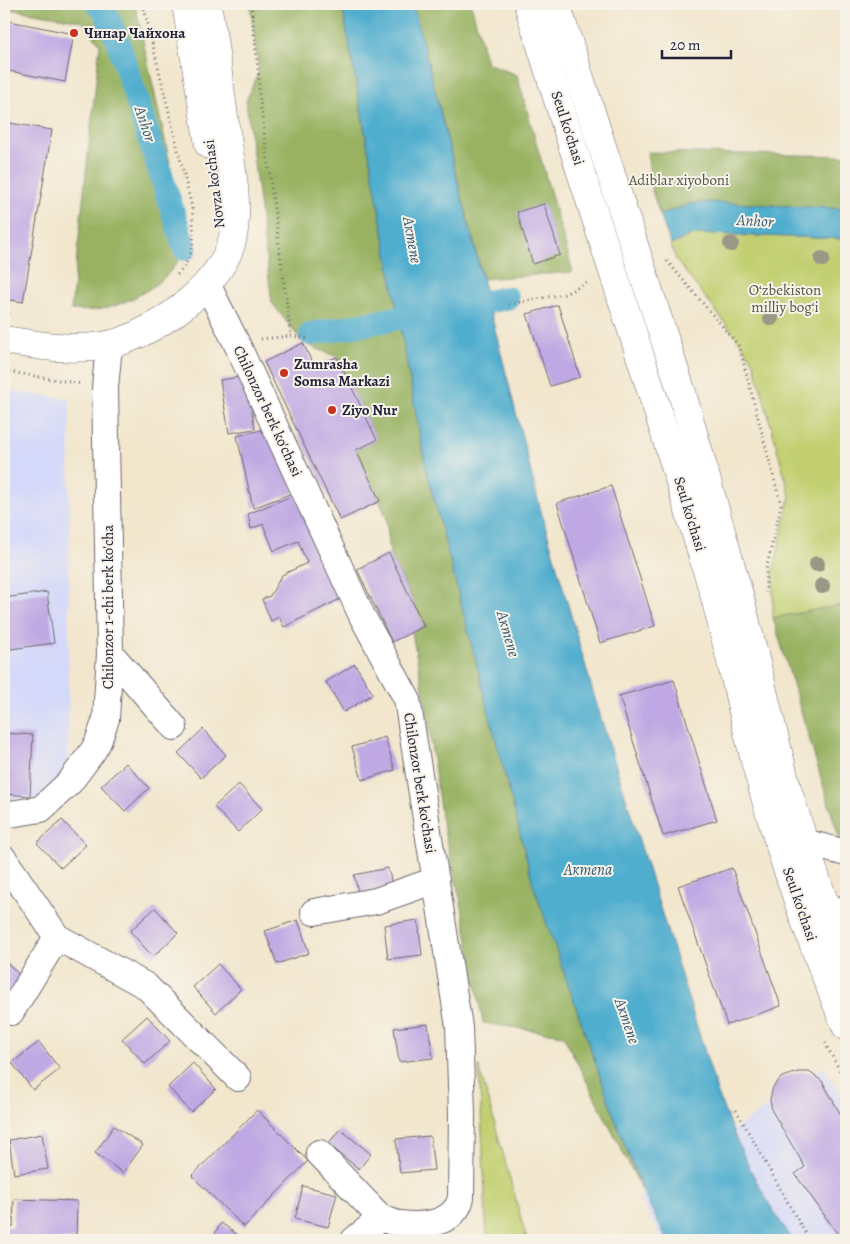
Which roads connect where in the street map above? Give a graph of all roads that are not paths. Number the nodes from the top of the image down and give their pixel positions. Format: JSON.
{"nodes":[{"id":1,"x":186,"y":4,"type":"edge"},
{"id":2,"x":207,"y":4,"type":"edge"},
{"id":3,"x":528,"y":4,"type":"edge"},
{"id":4,"x":556,"y":4,"type":"edge"},
{"id":5,"x":207,"y":284,"type":"junction"},
{"id":6,"x":4,"y":340,"type":"edge"},
{"id":7,"x":109,"y":345,"type":"junction"},
{"id":8,"x":110,"y":653,"type":"junction"},
{"id":9,"x":174,"y":727,"type":"dead end"},
{"id":10,"x":4,"y":815,"type":"edge"},
{"id":11,"x":804,"y":842,"type":"junction"},
{"id":12,"x":846,"y":853,"type":"edge"},
{"id":13,"x":4,"y":859,"type":"edge"},
{"id":14,"x":436,"y":880,"type":"junction"},
{"id":15,"x":314,"y":912,"type":"dead end"},
{"id":16,"x":839,"y":918,"type":"edge"},
{"id":17,"x":57,"y":937,"type":"junction"},
{"id":18,"x":846,"y":964,"type":"edge"},
{"id":19,"x":11,"y":1012,"type":"dead end"},
{"id":20,"x":846,"y":1026,"type":"edge"},
{"id":21,"x":238,"y":1078,"type":"dead end"},
{"id":22,"x":320,"y":1153,"type":"dead end"},
{"id":23,"x":381,"y":1218,"type":"junction"},
{"id":24,"x":354,"y":1240,"type":"edge"}],
"edges":[{"from":1,"to":5,"type":"main road","name":"Novza ko'chasi"},
{"from":2,"to":5,"type":"main road","name":"Novza ko'chasi"},
{"from":3,"to":20,"type":"main road","name":"Seul ko'chasi"},
{"from":4,"to":11,"type":"main road","name":"Seul ko'chasi"},
{"from":5,"to":7,"type":"main road"},
{"from":5,"to":14,"type":"street","name":"Chilonzor berk ko'chasi"},
{"from":6,"to":7,"type":"main road"},
{"from":7,"to":8,"type":"street","name":"Chilonzor 1-chi berk ko'cha"},
{"from":8,"to":9,"type":"street"},
{"from":8,"to":10,"type":"street","name":"Chilonzor 1-chi berk ko'cha"},
{"from":11,"to":12,"type":"street"},
{"from":11,"to":16,"type":"main road","name":"Seul ko'chasi"},
{"from":13,"to":17,"type":"street"},
{"from":14,"to":15,"type":"street"},
{"from":14,"to":23,"type":"street","name":"Chilonzor berk ko'chasi"},
{"from":16,"to":18,"type":"main road","name":"Seul ko'chasi"},
{"from":17,"to":19,"type":"street"},
{"from":17,"to":21,"type":"street"},
{"from":22,"to":23,"type":"street"},
{"from":23,"to":24,"type":"street"}]}
